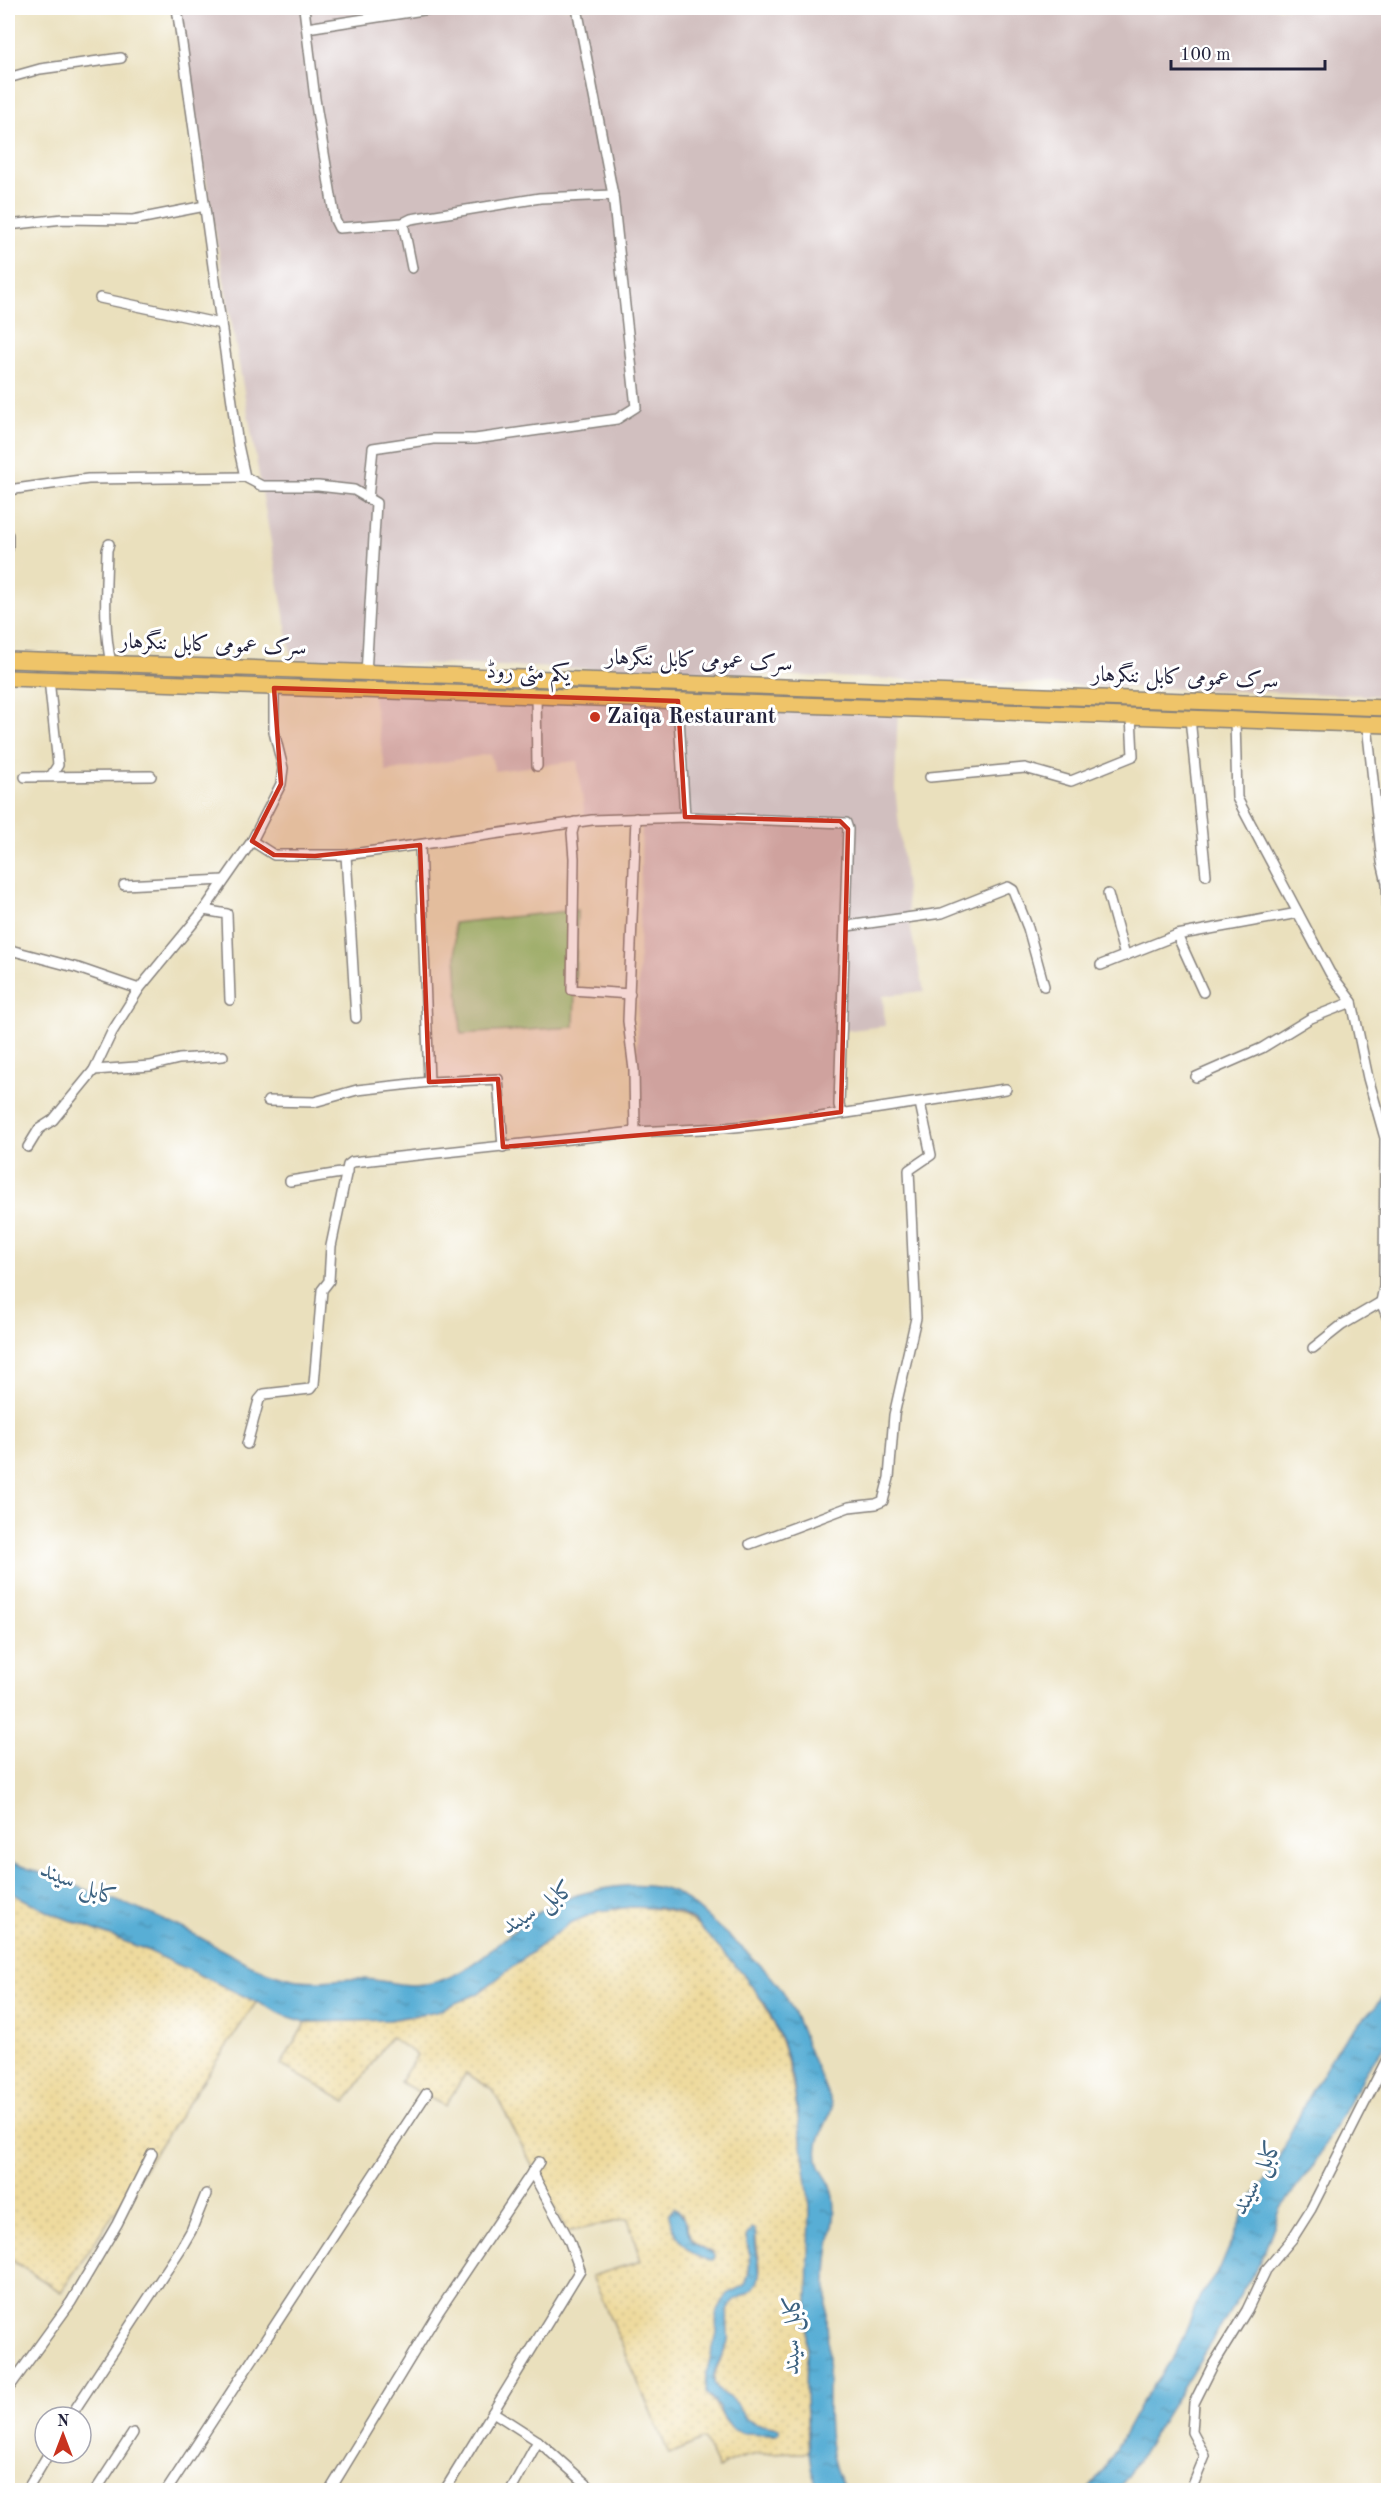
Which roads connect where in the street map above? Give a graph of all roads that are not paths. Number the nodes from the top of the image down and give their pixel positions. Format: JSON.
{"nodes":[{"id":1,"x":177,"y":8,"type":"edge"},
{"id":2,"x":304,"y":8,"type":"edge"},
{"id":3,"x":436,"y":8,"type":"edge"},
{"id":4,"x":577,"y":8,"type":"edge"},
{"id":5,"x":307,"y":28,"type":"junction"},
{"id":6,"x":121,"y":58,"type":"dead end"},
{"id":7,"x":8,"y":78,"type":"edge"},
{"id":8,"x":613,"y":195,"type":"junction"},
{"id":9,"x":205,"y":207,"type":"junction"},
{"id":10,"x":403,"y":223,"type":"junction"},
{"id":11,"x":8,"y":225,"type":"edge"},
{"id":12,"x":412,"y":268,"type":"dead end"},
{"id":13,"x":100,"y":298,"type":"dead end"},
{"id":14,"x":221,"y":324,"type":"junction"},
{"id":15,"x":245,"y":477,"type":"junction"},
{"id":16,"x":8,"y":490,"type":"edge"},
{"id":17,"x":368,"y":499,"type":"junction"},
{"id":18,"x":8,"y":535,"type":"edge"},
{"id":19,"x":109,"y":544,"type":"dead end"},
{"id":20,"x":8,"y":549,"type":"edge"},
{"id":21,"x":8,"y":660,"type":"edge"},
{"id":22,"x":111,"y":663,"type":"junction"},
{"id":23,"x":366,"y":674,"type":"junction"},
{"id":24,"x":8,"y":678,"type":"edge"},
{"id":25,"x":49,"y":679,"type":"junction"},
{"id":26,"x":274,"y":687,"type":"junction"},
{"id":27,"x":372,"y":692,"type":"joint"},
{"id":28,"x":536,"y":695,"type":"junction"},
{"id":29,"x":678,"y":701,"type":"junction"},
{"id":30,"x":898,"y":708,"type":"joint"},
{"id":31,"x":1389,"y":708,"type":"edge"},
{"id":32,"x":1131,"y":716,"type":"junction"},
{"id":33,"x":1190,"y":718,"type":"junction"},
{"id":34,"x":1235,"y":720,"type":"junction"},
{"id":35,"x":1367,"y":724,"type":"junction"},
{"id":36,"x":1389,"y":725,"type":"edge"},
{"id":37,"x":537,"y":766,"type":"dead end"},
{"id":38,"x":51,"y":776,"type":"junction"},
{"id":39,"x":151,"y":776,"type":"dead end"},
{"id":40,"x":25,"y":777,"type":"dead end"},
{"id":41,"x":930,"y":777,"type":"dead end"},
{"id":42,"x":685,"y":817,"type":"junction"},
{"id":43,"x":636,"y":818,"type":"junction"},
{"id":44,"x":575,"y":822,"type":"junction"},
{"id":45,"x":252,"y":841,"type":"junction"},
{"id":46,"x":420,"y":844,"type":"junction"},
{"id":47,"x":346,"y":855,"type":"junction"},
{"id":48,"x":1206,"y":874,"type":"dead end"},
{"id":49,"x":224,"y":879,"type":"junction"},
{"id":50,"x":124,"y":885,"type":"dead end"},
{"id":51,"x":1108,"y":894,"type":"dead end"},
{"id":52,"x":204,"y":909,"type":"junction"},
{"id":53,"x":1298,"y":913,"type":"junction"},
{"id":54,"x":1389,"y":913,"type":"edge"},
{"id":55,"x":847,"y":927,"type":"junction"},
{"id":56,"x":1177,"y":934,"type":"junction"},
{"id":57,"x":8,"y":952,"type":"edge"},
{"id":58,"x":1125,"y":956,"type":"junction"},
{"id":59,"x":1101,"y":965,"type":"dead end"},
{"id":60,"x":1044,"y":987,"type":"dead end"},
{"id":61,"x":139,"y":989,"type":"junction"},
{"id":62,"x":1203,"y":993,"type":"dead end"},
{"id":63,"x":630,"y":994,"type":"junction"},
{"id":64,"x":230,"y":1000,"type":"dead end"},
{"id":65,"x":1352,"y":1002,"type":"junction"},
{"id":66,"x":356,"y":1018,"type":"dead end"},
{"id":67,"x":223,"y":1056,"type":"dead end"},
{"id":68,"x":94,"y":1070,"type":"junction"},
{"id":69,"x":1196,"y":1077,"type":"dead end"},
{"id":70,"x":429,"y":1082,"type":"junction"},
{"id":71,"x":1006,"y":1089,"type":"dead end"},
{"id":72,"x":268,"y":1101,"type":"dead end"},
{"id":73,"x":920,"y":1103,"type":"junction"},
{"id":74,"x":841,"y":1113,"type":"junction"},
{"id":75,"x":635,"y":1132,"type":"junction"},
{"id":76,"x":28,"y":1147,"type":"dead end"},
{"id":77,"x":503,"y":1147,"type":"junction"},
{"id":78,"x":347,"y":1172,"type":"junction"},
{"id":79,"x":290,"y":1181,"type":"dead end"},
{"id":80,"x":1385,"y":1300,"type":"edge"},
{"id":81,"x":1389,"y":1319,"type":"edge"},
{"id":82,"x":1313,"y":1348,"type":"dead end"},
{"id":83,"x":247,"y":1444,"type":"dead end"},
{"id":84,"x":750,"y":1544,"type":"dead end"},
{"id":85,"x":1389,"y":2057,"type":"edge"},
{"id":86,"x":427,"y":2093,"type":"dead end"},
{"id":87,"x":152,"y":2154,"type":"dead end"},
{"id":88,"x":539,"y":2162,"type":"dead end"},
{"id":89,"x":532,"y":2172,"type":"junction"},
{"id":90,"x":206,"y":2194,"type":"dead end"},
{"id":91,"x":8,"y":2390,"type":"edge"},
{"id":92,"x":78,"y":2405,"type":"edge"},
{"id":93,"x":493,"y":2412,"type":"junction"},
{"id":94,"x":134,"y":2433,"type":"dead end"},
{"id":95,"x":538,"y":2441,"type":"junction"},
{"id":96,"x":42,"y":2465,"type":"edge"},
{"id":97,"x":27,"y":2490,"type":"edge"},
{"id":98,"x":96,"y":2490,"type":"edge"},
{"id":99,"x":167,"y":2490,"type":"edge"},
{"id":100,"x":330,"y":2490,"type":"edge"},
{"id":101,"x":445,"y":2490,"type":"edge"},
{"id":102,"x":511,"y":2490,"type":"edge"},
{"id":103,"x":593,"y":2490,"type":"edge"},
{"id":104,"x":1191,"y":2490,"type":"edge"}],
"edges":[{"from":1,"to":9,"type":"street"},
{"from":2,"to":5,"type":"street"},
{"from":3,"to":5,"type":"street"},
{"from":4,"to":8,"type":"street"},
{"from":5,"to":10,"type":"street"},
{"from":6,"to":7,"type":"street"},
{"from":8,"to":10,"type":"street"},
{"from":8,"to":17,"type":"street"},
{"from":9,"to":11,"type":"street"},
{"from":9,"to":14,"type":"street"},
{"from":10,"to":12,"type":"street"},
{"from":13,"to":14,"type":"street"},
{"from":14,"to":15,"type":"street"},
{"from":15,"to":16,"type":"street"},
{"from":15,"to":17,"type":"street"},
{"from":17,"to":23,"type":"street"},
{"from":18,"to":20,"type":"street"},
{"from":19,"to":22,"type":"street"},
{"from":21,"to":22,"type":"highway","name":"سرک عمومی کابل ننگرهار"},
{"from":22,"to":23,"type":"highway","name":"سرک عمومی کابل ننگرهار"},
{"from":23,"to":31,"type":"highway","name":"سرک عمومی کابل ننگرهار"},
{"from":24,"to":25,"type":"highway","name":"سرک عمومی کابل ننگرهار"},
{"from":25,"to":26,"type":"highway","name":"سرک عمومی کابل ننگرهار"},
{"from":25,"to":38,"type":"street"},
{"from":26,"to":27,"type":"highway","name":"سرک عمومی کابل ننگرهار"},
{"from":26,"to":45,"type":"street"},
{"from":27,"to":28,"type":"highway","name":"یکم مئی روڈ"},
{"from":28,"to":29,"type":"highway","name":"یکم مئی روڈ"},
{"from":28,"to":37,"type":"street"},
{"from":29,"to":30,"type":"highway","name":"یکم مئی روڈ"},
{"from":29,"to":42,"type":"street"},
{"from":30,"to":32,"type":"highway","name":"سرک عمومی کابل ننگرهار"},
{"from":32,"to":33,"type":"highway","name":"سرک عمومی کابل ننگرهار"},
{"from":32,"to":41,"type":"street"},
{"from":33,"to":34,"type":"highway","name":"سرک عمومی کابل ننگرهار"},
{"from":33,"to":48,"type":"street"},
{"from":34,"to":35,"type":"highway","name":"سرک عمومی کابل ننگرهار"},
{"from":34,"to":53,"type":"street"},
{"from":35,"to":36,"type":"highway","name":"سرک عمومی کابل ننگرهار"},
{"from":35,"to":54,"type":"street"},
{"from":38,"to":39,"type":"street"},
{"from":38,"to":40,"type":"street"},
{"from":42,"to":43,"type":"street"},
{"from":42,"to":55,"type":"street"},
{"from":43,"to":44,"type":"street"},
{"from":43,"to":63,"type":"street"},
{"from":44,"to":46,"type":"street"},
{"from":44,"to":63,"type":"street"},
{"from":45,"to":47,"type":"street"},
{"from":45,"to":49,"type":"street"},
{"from":46,"to":47,"type":"street"},
{"from":46,"to":70,"type":"street"},
{"from":47,"to":66,"type":"street"},
{"from":49,"to":50,"type":"street"},
{"from":49,"to":52,"type":"street"},
{"from":51,"to":58,"type":"street"},
{"from":52,"to":61,"type":"street"},
{"from":52,"to":64,"type":"street"},
{"from":53,"to":56,"type":"street"},
{"from":53,"to":65,"type":"street"},
{"from":55,"to":60,"type":"street"},
{"from":55,"to":74,"type":"street"},
{"from":56,"to":58,"type":"street"},
{"from":56,"to":62,"type":"street"},
{"from":57,"to":61,"type":"street"},
{"from":58,"to":59,"type":"street"},
{"from":61,"to":68,"type":"street"},
{"from":63,"to":75,"type":"street"},
{"from":65,"to":69,"type":"street"},
{"from":65,"to":80,"type":"street"},
{"from":67,"to":68,"type":"street"},
{"from":68,"to":76,"type":"street"},
{"from":70,"to":72,"type":"street"},
{"from":70,"to":77,"type":"street"},
{"from":71,"to":73,"type":"street"},
{"from":73,"to":74,"type":"street"},
{"from":73,"to":84,"type":"street"},
{"from":74,"to":75,"type":"street"},
{"from":75,"to":77,"type":"street"},
{"from":77,"to":78,"type":"street"},
{"from":78,"to":79,"type":"street"},
{"from":78,"to":83,"type":"street"},
{"from":80,"to":81,"type":"street"},
{"from":80,"to":82,"type":"street"},
{"from":85,"to":104,"type":"street"},
{"from":86,"to":99,"type":"street"},
{"from":87,"to":91,"type":"street"},
{"from":88,"to":89,"type":"street"},
{"from":89,"to":93,"type":"street"},
{"from":89,"to":100,"type":"street"},
{"from":90,"to":92,"type":"street"},
{"from":93,"to":95,"type":"street"},
{"from":93,"to":101,"type":"street"},
{"from":94,"to":98,"type":"street"},
{"from":95,"to":102,"type":"street"},
{"from":95,"to":103,"type":"street"},
{"from":96,"to":97,"type":"street"}]}
